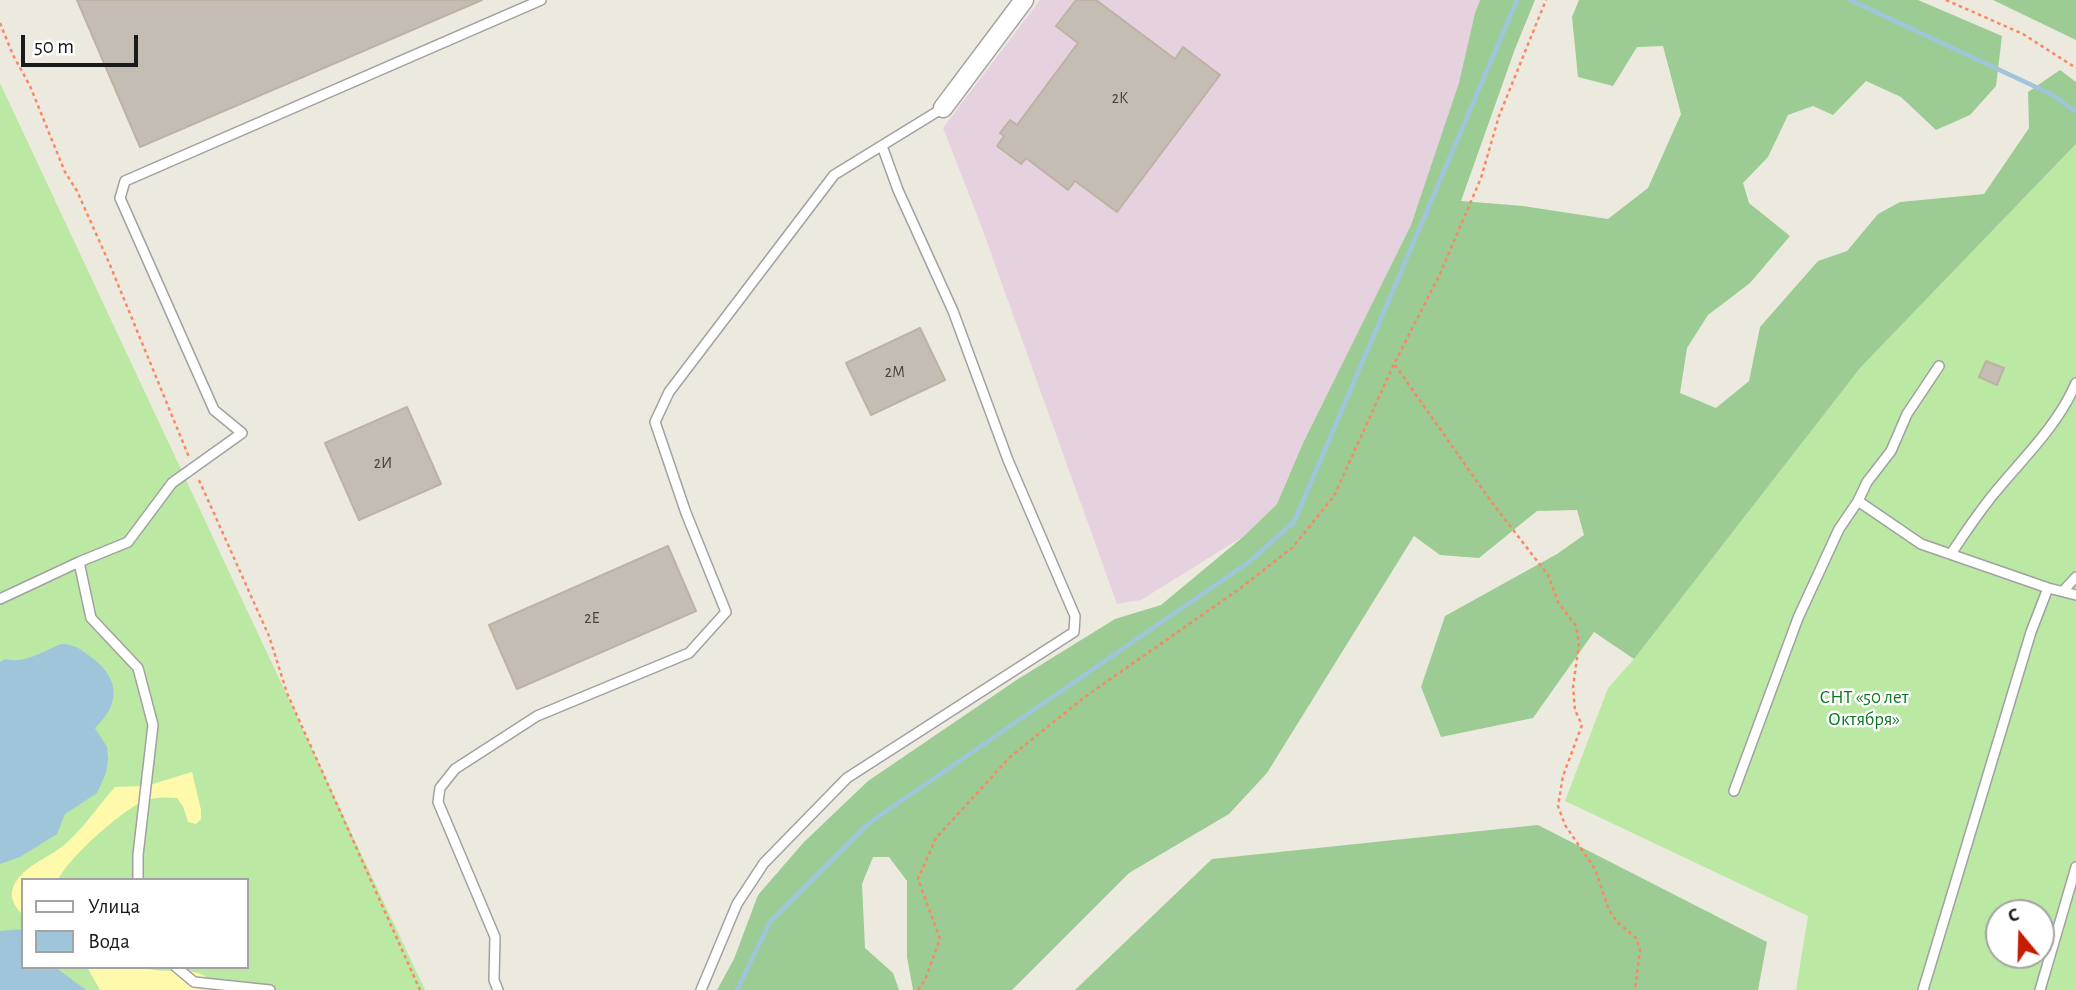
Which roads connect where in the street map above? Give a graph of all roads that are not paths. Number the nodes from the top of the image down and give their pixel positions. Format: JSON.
{"nodes":[{"id":1,"x":541,"y":0,"type":"edge"},
{"id":2,"x":1024,"y":0,"type":"edge"},
{"id":3,"x":943,"y":108,"type":"joint"},
{"id":4,"x":882,"y":146,"type":"junction"},
{"id":5,"x":1939,"y":366,"type":"dead end"},
{"id":6,"x":2076,"y":383,"type":"edge"},
{"id":7,"x":1858,"y":501,"type":"junction"},
{"id":8,"x":1951,"y":554,"type":"junction"},
{"id":9,"x":79,"y":562,"type":"junction"},
{"id":10,"x":2076,"y":577,"type":"edge"},
{"id":11,"x":2048,"y":589,"type":"junction"},
{"id":12,"x":2063,"y":590,"type":"junction"},
{"id":13,"x":2076,"y":595,"type":"edge"},
{"id":14,"x":0,"y":599,"type":"edge"},
{"id":15,"x":1734,"y":791,"type":"dead end"},
{"id":16,"x":2076,"y":867,"type":"edge"},
{"id":17,"x":138,"y":878,"type":"edge"},
{"id":18,"x":178,"y":969,"type":"edge"},
{"id":19,"x":270,"y":990,"type":"edge"},
{"id":20,"x":498,"y":990,"type":"edge"},
{"id":21,"x":701,"y":990,"type":"edge"},
{"id":22,"x":1923,"y":990,"type":"edge"},
{"id":23,"x":2040,"y":990,"type":"edge"}],
"edges":[{"from":1,"to":9,"type":"lane"},
{"from":2,"to":3,"type":"street"},
{"from":3,"to":4,"type":"lane"},
{"from":4,"to":20,"type":"lane"},
{"from":4,"to":21,"type":"lane"},
{"from":5,"to":7,"type":"lane"},
{"from":6,"to":8,"type":"lane"},
{"from":7,"to":8,"type":"lane"},
{"from":7,"to":15,"type":"lane"},
{"from":8,"to":11,"type":"lane"},
{"from":9,"to":14,"type":"lane"},
{"from":9,"to":17,"type":"lane"},
{"from":10,"to":12,"type":"lane"},
{"from":11,"to":12,"type":"lane"},
{"from":11,"to":22,"type":"lane"},
{"from":12,"to":13,"type":"lane"},
{"from":16,"to":23,"type":"lane"},
{"from":18,"to":19,"type":"lane"}]}
